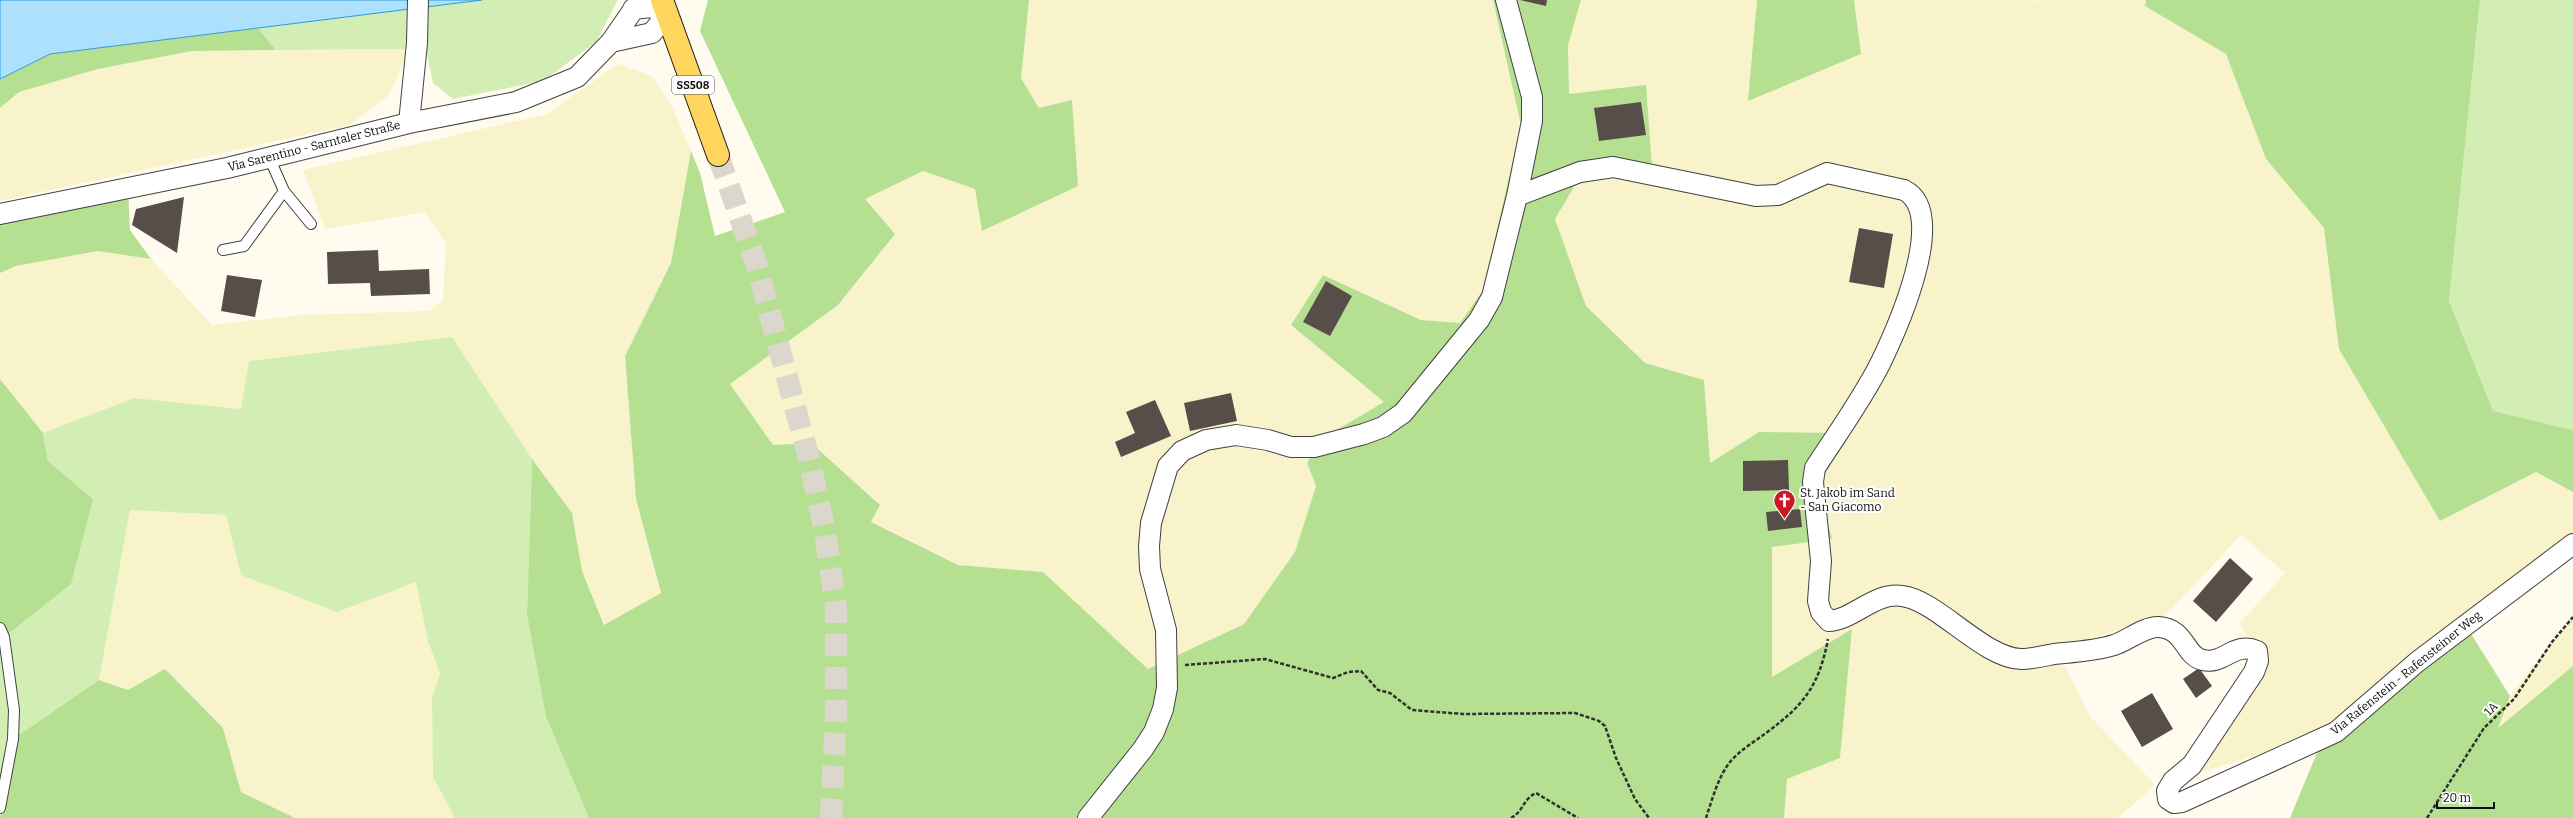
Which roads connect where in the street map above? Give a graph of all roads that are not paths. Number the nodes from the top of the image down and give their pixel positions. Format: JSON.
{"nodes":[{"id":1,"x":418,"y":0,"type":"edge"},
{"id":2,"x":1506,"y":0,"type":"edge"},
{"id":3,"x":637,"y":4,"type":"edge"},
{"id":4,"x":665,"y":7,"type":"edge"},
{"id":5,"x":652,"y":33,"type":"junction"},
{"id":6,"x":611,"y":42,"type":"junction"},
{"id":7,"x":681,"y":54,"type":"junction"},
{"id":8,"x":409,"y":123,"type":"junction"},
{"id":9,"x":718,"y":155,"type":"tunnel mouth"},
{"id":10,"x":269,"y":157,"type":"junction"},
{"id":11,"x":284,"y":191,"type":"junction"},
{"id":12,"x":1517,"y":196,"type":"junction"},
{"id":13,"x":0,"y":214,"type":"edge"},
{"id":14,"x":311,"y":224,"type":"dead end"},
{"id":15,"x":223,"y":250,"type":"dead end"},
{"id":16,"x":2573,"y":544,"type":"edge"},
{"id":17,"x":0,"y":628,"type":"edge"},
{"id":18,"x":0,"y":808,"type":"edge"},
{"id":19,"x":1088,"y":818,"type":"edge"}],
"edges":[{"from":1,"to":8,"type":"street"},
{"from":2,"to":12,"type":"street"},
{"from":3,"to":4,"type":"street"},
{"from":3,"to":6,"type":"street","name":"Via Sarentino - Sarntaler Straße"},
{"from":4,"to":5,"type":"street"},
{"from":4,"to":7,"type":"main road","number":"SS508"},
{"from":5,"to":6,"type":"street"},
{"from":5,"to":7,"type":"street"},
{"from":6,"to":8,"type":"street","name":"Via Sarentino - Sarntaler Straße"},
{"from":7,"to":9,"type":"main road","number":"SS508"},
{"from":8,"to":10,"type":"street","name":"Via Sarentino - Sarntaler Straße"},
{"from":10,"to":11,"type":"lane"},
{"from":10,"to":13,"type":"street","name":"Via Sarentino - Sarntaler Straße"},
{"from":11,"to":14,"type":"lane"},
{"from":11,"to":15,"type":"lane"},
{"from":12,"to":16,"type":"street","name":"Via Rafenstein - Rafensteiner Weg"},
{"from":12,"to":19,"type":"street"},
{"from":17,"to":18,"type":"lane"}]}
